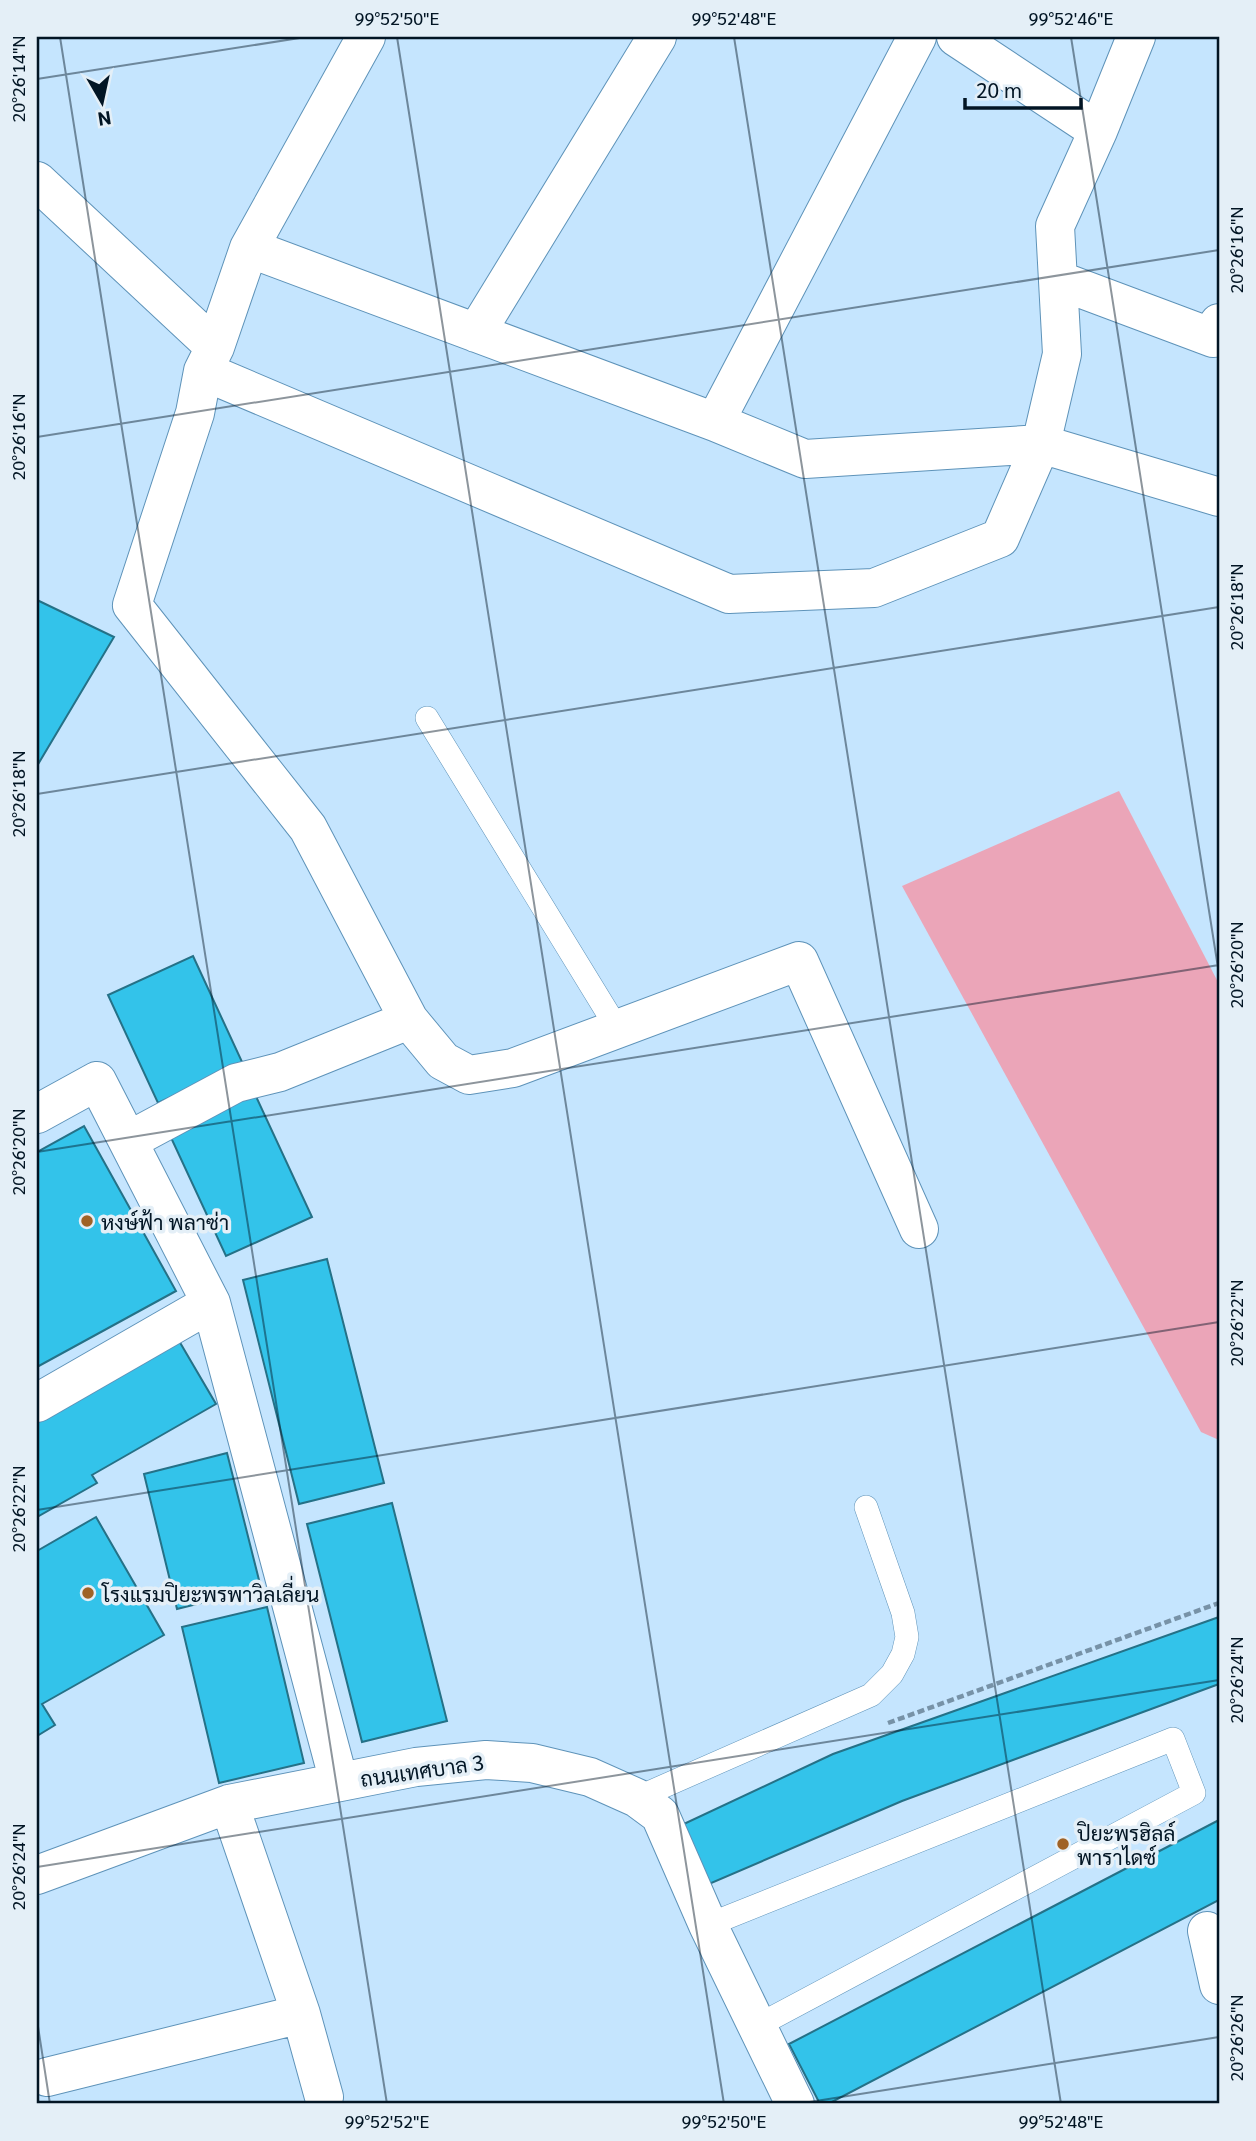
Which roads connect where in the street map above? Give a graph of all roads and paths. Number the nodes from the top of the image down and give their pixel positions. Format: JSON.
{"nodes":[{"id":1,"x":366,"y":37,"type":"edge"},
{"id":2,"x":657,"y":37,"type":"edge"},
{"id":3,"x":917,"y":37,"type":"edge"},
{"id":4,"x":956,"y":37,"type":"edge"},
{"id":5,"x":1136,"y":37,"type":"edge"},
{"id":6,"x":1098,"y":131,"type":"junction"},
{"id":7,"x":37,"y":181,"type":"edge"},
{"id":8,"x":249,"y":248,"type":"junction"},
{"id":9,"x":1058,"y":280,"type":"junction"},
{"id":10,"x":1219,"y":323,"type":"edge"},
{"id":11,"x":476,"y":333,"type":"junction"},
{"id":12,"x":209,"y":359,"type":"junction"},
{"id":13,"x":715,"y":422,"type":"junction"},
{"id":14,"x":1041,"y":444,"type":"junction"},
{"id":15,"x":1219,"y":497,"type":"edge"},
{"id":16,"x":427,"y":718,"type":"dead end"},
{"id":17,"x":409,"y":1020,"type":"junction"},
{"id":18,"x":617,"y":1028,"type":"junction"},
{"id":19,"x":37,"y":1114,"type":"edge"},
{"id":20,"x":128,"y":1142,"type":"junction"},
{"id":21,"x":919,"y":1229,"type":"dead end"},
{"id":22,"x":211,"y":1303,"type":"junction"},
{"id":23,"x":37,"y":1403,"type":"edge"},
{"id":24,"x":866,"y":1507,"type":"dead end"},
{"id":25,"x":1219,"y":1603,"type":"edge"},
{"id":26,"x":881,"y":1726,"type":"dead end"},
{"id":27,"x":339,"y":1782,"type":"junction"},
{"id":28,"x":636,"y":1798,"type":"junction"},
{"id":29,"x":229,"y":1804,"type":"junction"},
{"id":30,"x":37,"y":1875,"type":"edge"},
{"id":31,"x":708,"y":1925,"type":"junction"},
{"id":32,"x":1207,"y":1931,"type":"dead end"},
{"id":33,"x":1219,"y":1985,"type":"edge"},
{"id":34,"x":301,"y":2014,"type":"junction"},
{"id":35,"x":757,"y":2026,"type":"junction"},
{"id":36,"x":47,"y":2077,"type":"dead end"},
{"id":37,"x":324,"y":2097,"type":"dead end"},
{"id":38,"x":795,"y":2104,"type":"edge"}],
"edges":[{"from":1,"to":8,"type":"street"},
{"from":2,"to":11,"type":"street"},
{"from":3,"to":13,"type":"street"},
{"from":4,"to":6,"type":"street"},
{"from":5,"to":6,"type":"street"},
{"from":6,"to":9,"type":"street"},
{"from":7,"to":12,"type":"street"},
{"from":8,"to":11,"type":"street"},
{"from":8,"to":12,"type":"street"},
{"from":9,"to":10,"type":"street"},
{"from":9,"to":14,"type":"street"},
{"from":11,"to":13,"type":"street"},
{"from":12,"to":14,"type":"street"},
{"from":12,"to":17,"type":"street"},
{"from":13,"to":14,"type":"street"},
{"from":14,"to":15,"type":"street"},
{"from":16,"to":18,"type":"lane"},
{"from":17,"to":18,"type":"street"},
{"from":17,"to":20,"type":"street"},
{"from":18,"to":21,"type":"street"},
{"from":19,"to":20,"type":"street"},
{"from":20,"to":22,"type":"street"},
{"from":22,"to":23,"type":"street"},
{"from":22,"to":27,"type":"street"},
{"from":24,"to":28,"type":"lane"},
{"from":25,"to":26,"type":"path"},
{"from":27,"to":28,"type":"street","name":"ถนนเทศบาล 3"},
{"from":27,"to":29,"type":"street","name":"ถนนเทศบาล 3"},
{"from":28,"to":31,"type":"street","name":"ถนนเทศบาล 3"},
{"from":29,"to":30,"type":"street","name":"ถนนเทศบาล 3"},
{"from":29,"to":34,"type":"street"},
{"from":31,"to":35,"type":"street","name":"ถนนเทศบาล 3"},
{"from":31,"to":35,"type":"lane"},
{"from":32,"to":33,"type":"street"},
{"from":34,"to":36,"type":"street"},
{"from":34,"to":37,"type":"street"},
{"from":35,"to":38,"type":"street","name":"ถนนเทศบาล 3"}]}
